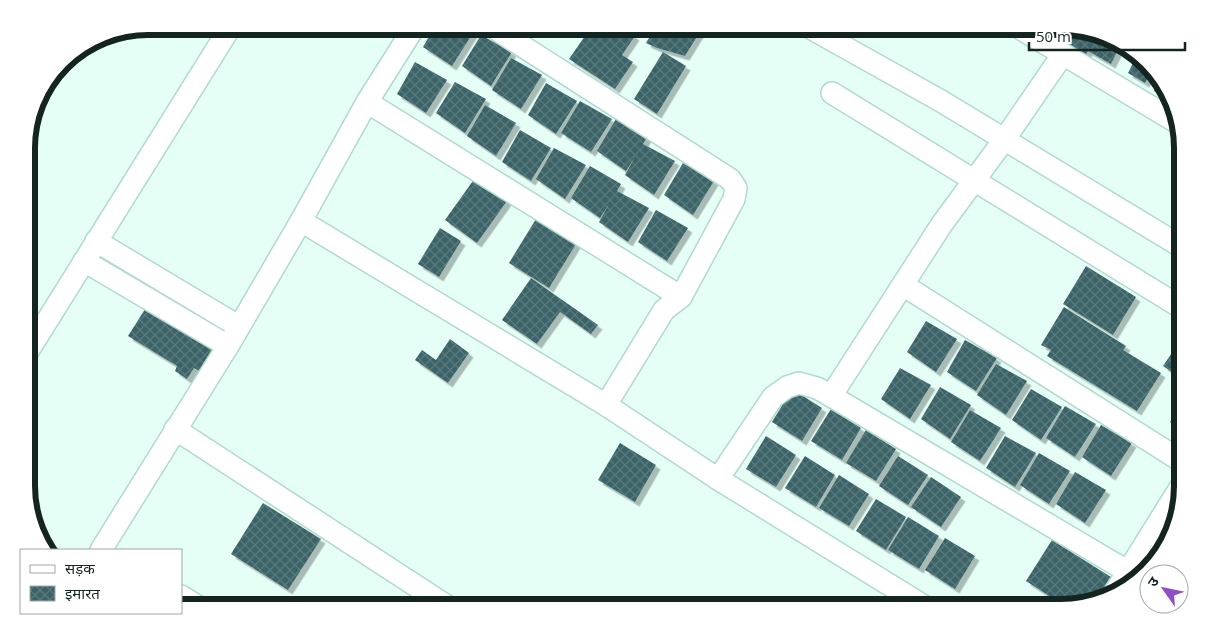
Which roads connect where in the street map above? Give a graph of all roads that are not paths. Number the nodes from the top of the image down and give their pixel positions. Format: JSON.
{"nodes":[{"id":1,"x":225,"y":35,"type":"edge"},
{"id":2,"x":409,"y":35,"type":"edge"},
{"id":3,"x":505,"y":35,"type":"edge"},
{"id":4,"x":822,"y":35,"type":"edge"},
{"id":5,"x":1031,"y":35,"type":"edge"},
{"id":6,"x":1063,"y":54,"type":"junction"},
{"id":7,"x":832,"y":94,"type":"dead end"},
{"id":8,"x":367,"y":102,"type":"junction"},
{"id":9,"x":1168,"y":114,"type":"edge"},
{"id":10,"x":1004,"y":140,"type":"junction"},
{"id":11,"x":974,"y":180,"type":"junction"},
{"id":12,"x":300,"y":222,"type":"junction"},
{"id":13,"x":96,"y":241,"type":"junction"},
{"id":14,"x":1174,"y":241,"type":"edge"},
{"id":15,"x":84,"y":261,"type":"junction"},
{"id":16,"x":903,"y":285,"type":"junction"},
{"id":17,"x":681,"y":296,"type":"junction"},
{"id":18,"x":1174,"y":303,"type":"edge"},
{"id":19,"x":238,"y":326,"type":"junction"},
{"id":20,"x":35,"y":340,"type":"edge"},
{"id":21,"x":228,"y":346,"type":"junction"},
{"id":22,"x":831,"y":396,"type":"junction"},
{"id":23,"x":606,"y":405,"type":"junction"},
{"id":24,"x":175,"y":429,"type":"junction"},
{"id":25,"x":1174,"y":456,"type":"edge"},
{"id":26,"x":718,"y":479,"type":"junction"},
{"id":27,"x":1173,"y":499,"type":"edge"},
{"id":28,"x":104,"y":549,"type":"edge"},
{"id":29,"x":1127,"y":571,"type":"junction"},
{"id":30,"x":1120,"y":582,"type":"edge"},
{"id":31,"x":436,"y":599,"type":"edge"},
{"id":32,"x":912,"y":599,"type":"edge"}],
"edges":[{"from":1,"to":13,"type":"street"},
{"from":2,"to":8,"type":"street"},
{"from":3,"to":17,"type":"street"},
{"from":4,"to":10,"type":"street"},
{"from":5,"to":6,"type":"street"},
{"from":6,"to":9,"type":"street"},
{"from":6,"to":10,"type":"street"},
{"from":7,"to":11,"type":"street"},
{"from":8,"to":12,"type":"street"},
{"from":8,"to":17,"type":"street"},
{"from":10,"to":11,"type":"street"},
{"from":10,"to":14,"type":"street"},
{"from":11,"to":16,"type":"street"},
{"from":11,"to":18,"type":"street"},
{"from":12,"to":19,"type":"street"},
{"from":12,"to":23,"type":"street"},
{"from":13,"to":15,"type":"street"},
{"from":13,"to":19,"type":"street"},
{"from":15,"to":20,"type":"street"},
{"from":15,"to":21,"type":"street"},
{"from":16,"to":22,"type":"street"},
{"from":16,"to":25,"type":"street"},
{"from":17,"to":23,"type":"street"},
{"from":19,"to":21,"type":"street"},
{"from":21,"to":24,"type":"street"},
{"from":22,"to":26,"type":"street"},
{"from":22,"to":29,"type":"street"},
{"from":23,"to":26,"type":"street"},
{"from":24,"to":28,"type":"street"},
{"from":24,"to":31,"type":"street"},
{"from":26,"to":32,"type":"street"},
{"from":27,"to":29,"type":"street"},
{"from":29,"to":30,"type":"street"}]}
